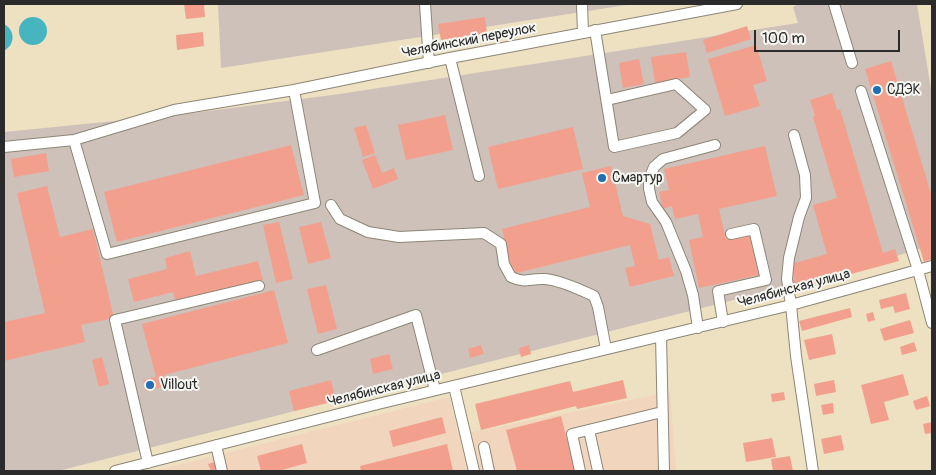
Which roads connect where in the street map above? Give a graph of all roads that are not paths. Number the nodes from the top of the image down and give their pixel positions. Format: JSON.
{"nodes":[{"id":1,"x":425,"y":4,"type":"edge"},
{"id":2,"x":582,"y":4,"type":"edge"},
{"id":3,"x":737,"y":4,"type":"edge"},
{"id":4,"x":834,"y":4,"type":"edge"},
{"id":5,"x":595,"y":30,"type":"junction"},
{"id":6,"x":583,"y":33,"type":"junction"},
{"id":7,"x":450,"y":58,"type":"junction"},
{"id":8,"x":429,"y":63,"type":"junction"},
{"id":9,"x":852,"y":63,"type":"dead end"},
{"id":10,"x":294,"y":90,"type":"junction"},
{"id":11,"x":860,"y":91,"type":"dead end"},
{"id":12,"x":606,"y":100,"type":"junction"},
{"id":13,"x":794,"y":134,"type":"dead end"},
{"id":14,"x":74,"y":140,"type":"junction"},
{"id":15,"x":716,"y":146,"type":"dead end"},
{"id":16,"x":4,"y":147,"type":"edge"},
{"id":17,"x":479,"y":176,"type":"dead end"},
{"id":18,"x":331,"y":205,"type":"dead end"},
{"id":19,"x":731,"y":234,"type":"dead end"},
{"id":20,"x":932,"y":266,"type":"edge"},
{"id":21,"x":918,"y":270,"type":"junction"},
{"id":22,"x":259,"y":286,"type":"dead end"},
{"id":23,"x":791,"y":305,"type":"junction"},
{"id":24,"x":723,"y":322,"type":"junction"},
{"id":25,"x":932,"y":323,"type":"edge"},
{"id":26,"x":698,"y":328,"type":"junction"},
{"id":27,"x":661,"y":336,"type":"junction"},
{"id":28,"x":317,"y":350,"type":"dead end"},
{"id":29,"x":606,"y":350,"type":"junction"},
{"id":30,"x":454,"y":386,"type":"junction"},
{"id":31,"x":435,"y":390,"type":"junction"},
{"id":32,"x":662,"y":412,"type":"junction"},
{"id":33,"x":589,"y":430,"type":"junction"},
{"id":34,"x":216,"y":445,"type":"junction"},
{"id":35,"x":484,"y":448,"type":"dead end"},
{"id":36,"x":153,"y":466,"type":"edge"},
{"id":37,"x":114,"y":471,"type":"edge"},
{"id":38,"x":222,"y":471,"type":"edge"},
{"id":39,"x":474,"y":471,"type":"edge"},
{"id":40,"x":489,"y":471,"type":"edge"},
{"id":41,"x":580,"y":471,"type":"edge"},
{"id":42,"x":598,"y":471,"type":"edge"},
{"id":43,"x":664,"y":471,"type":"edge"},
{"id":44,"x":813,"y":471,"type":"edge"}],
"edges":[{"from":1,"to":8,"type":"street"},
{"from":2,"to":6,"type":"street"},
{"from":3,"to":5,"type":"street","name":"Челябинский переулок"},
{"from":4,"to":9,"type":"street"},
{"from":5,"to":6,"type":"street","name":"Челябинский переулок"},
{"from":5,"to":12,"type":"street"},
{"from":6,"to":7,"type":"street","name":"Челябинский переулок"},
{"from":7,"to":8,"type":"street","name":"Челябинский переулок"},
{"from":7,"to":17,"type":"street"},
{"from":8,"to":10,"type":"street","name":"Челябинский переулок"},
{"from":10,"to":14,"type":"street","name":"Челябинский переулок"},
{"from":10,"to":14,"type":"street"},
{"from":11,"to":21,"type":"street"},
{"from":12,"to":12,"type":"street"},
{"from":13,"to":23,"type":"street"},
{"from":14,"to":16,"type":"street","name":"Челябинский переулок"},
{"from":15,"to":26,"type":"street"},
{"from":18,"to":29,"type":"street"},
{"from":19,"to":24,"type":"street"},
{"from":20,"to":21,"type":"street","name":"Челябинская улица"},
{"from":21,"to":23,"type":"street","name":"Челябинская улица"},
{"from":21,"to":25,"type":"street"},
{"from":22,"to":36,"type":"street"},
{"from":23,"to":24,"type":"street","name":"Челябинская улица"},
{"from":23,"to":44,"type":"street"},
{"from":24,"to":26,"type":"street","name":"Челябинская улица"},
{"from":26,"to":27,"type":"street","name":"Челябинская улица"},
{"from":27,"to":29,"type":"street","name":"Челябинская улица"},
{"from":27,"to":32,"type":"street"},
{"from":28,"to":31,"type":"street"},
{"from":29,"to":30,"type":"street","name":"Челябинская улица"},
{"from":30,"to":31,"type":"street","name":"Челябинская улица"},
{"from":30,"to":39,"type":"street"},
{"from":31,"to":34,"type":"street","name":"Челябинская улица"},
{"from":32,"to":33,"type":"street"},
{"from":32,"to":43,"type":"street"},
{"from":33,"to":41,"type":"street"},
{"from":33,"to":42,"type":"street"},
{"from":34,"to":36,"type":"street","name":"Челябинская улица"},
{"from":34,"to":38,"type":"street"},
{"from":35,"to":40,"type":"street"},
{"from":36,"to":37,"type":"street","name":"Челябинская улица"}]}
